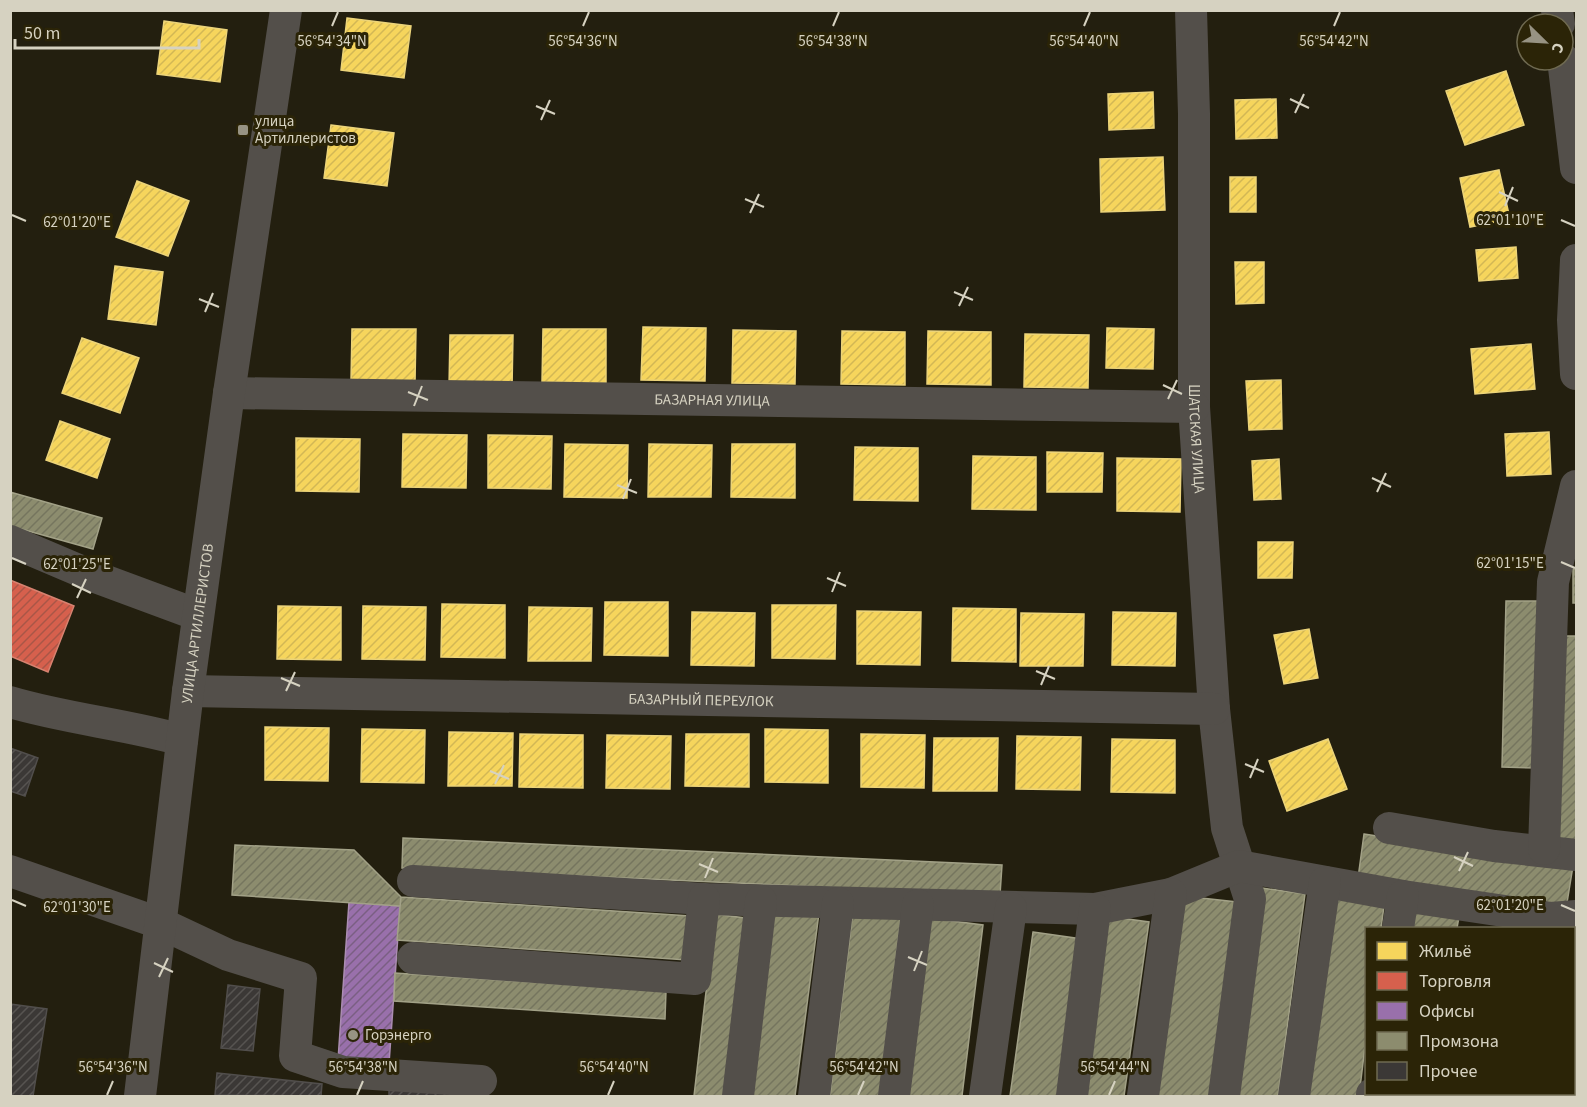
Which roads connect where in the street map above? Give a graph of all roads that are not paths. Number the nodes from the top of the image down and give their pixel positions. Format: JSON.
{"nodes":[{"id":1,"x":286,"y":10,"type":"edge"},
{"id":2,"x":1191,"y":10,"type":"edge"},
{"id":3,"x":1565,"y":72,"type":"edge"},
{"id":4,"x":1576,"y":168,"type":"edge"},
{"id":5,"x":1576,"y":260,"type":"edge"},
{"id":6,"x":1576,"y":374,"type":"edge"},
{"id":7,"x":229,"y":393,"type":"junction"},
{"id":8,"x":1194,"y":407,"type":"junction"},
{"id":9,"x":1576,"y":486,"type":"edge"},
{"id":10,"x":10,"y":541,"type":"edge"},
{"id":11,"x":198,"y":615,"type":"junction"},
{"id":12,"x":188,"y":691,"type":"junction"},
{"id":13,"x":10,"y":702,"type":"edge"},
{"id":14,"x":1214,"y":709,"type":"junction"},
{"id":15,"x":182,"y":740,"type":"junction"},
{"id":16,"x":1389,"y":828,"type":"dead end"},
{"id":17,"x":1544,"y":849,"type":"junction"},
{"id":18,"x":1576,"y":855,"type":"edge"},
{"id":19,"x":1239,"y":866,"type":"junction"},
{"id":20,"x":10,"y":871,"type":"edge"},
{"id":21,"x":413,"y":881,"type":"dead end"},
{"id":22,"x":1325,"y":882,"type":"junction"},
{"id":23,"x":1172,"y":894,"type":"junction"},
{"id":24,"x":1403,"y":896,"type":"junction"},
{"id":25,"x":704,"y":899,"type":"junction"},
{"id":26,"x":761,"y":901,"type":"junction"},
{"id":27,"x":838,"y":903,"type":"junction"},
{"id":28,"x":918,"y":905,"type":"junction"},
{"id":29,"x":1011,"y":908,"type":"junction"},
{"id":30,"x":1095,"y":909,"type":"junction"},
{"id":31,"x":1473,"y":917,"type":"edge"},
{"id":32,"x":1559,"y":921,"type":"edge"},
{"id":33,"x":162,"y":924,"type":"junction"},
{"id":34,"x":1398,"y":927,"type":"edge"},
{"id":35,"x":412,"y":958,"type":"dead end"},
{"id":36,"x":481,"y":1081,"type":"dead end"},
{"id":37,"x":140,"y":1096,"type":"edge"},
{"id":38,"x":738,"y":1096,"type":"edge"},
{"id":39,"x":814,"y":1096,"type":"edge"},
{"id":40,"x":894,"y":1096,"type":"edge"},
{"id":41,"x":985,"y":1096,"type":"edge"},
{"id":42,"x":1072,"y":1096,"type":"edge"},
{"id":43,"x":1143,"y":1096,"type":"edge"},
{"id":44,"x":1224,"y":1096,"type":"edge"},
{"id":45,"x":1294,"y":1096,"type":"edge"}],
"edges":[{"from":1,"to":7,"type":"street","name":"УЛИЦА АРТИЛЛЕРИСТОВ"},
{"from":2,"to":8,"type":"street","name":"ШАТСКАЯ УЛИЦА"},
{"from":3,"to":4,"type":"street"},
{"from":5,"to":6,"type":"street"},
{"from":7,"to":8,"type":"street","name":"БАЗАРНАЯ УЛИЦА"},
{"from":7,"to":11,"type":"street","name":"УЛИЦА АРТИЛЛЕРИСТОВ"},
{"from":8,"to":14,"type":"street","name":"ШАТСКАЯ УЛИЦА"},
{"from":9,"to":17,"type":"street"},
{"from":10,"to":11,"type":"street"},
{"from":11,"to":12,"type":"street","name":"УЛИЦА АРТИЛЛЕРИСТОВ"},
{"from":12,"to":14,"type":"street","name":"БАЗАРНЫЙ ПЕРЕУЛОК"},
{"from":12,"to":15,"type":"street","name":"УЛИЦА АРТИЛЛЕРИСТОВ"},
{"from":13,"to":15,"type":"street"},
{"from":14,"to":19,"type":"street","name":"ШАТСКАЯ УЛИЦА"},
{"from":15,"to":33,"type":"street","name":"УЛИЦА АРТИЛЛЕРИСТОВ"},
{"from":16,"to":17,"type":"street"},
{"from":17,"to":18,"type":"street"},
{"from":19,"to":22,"type":"street"},
{"from":19,"to":23,"type":"street"},
{"from":19,"to":44,"type":"street","name":"ШАТСКАЯ УЛИЦА"},
{"from":20,"to":33,"type":"street"},
{"from":21,"to":25,"type":"street"},
{"from":22,"to":24,"type":"street"},
{"from":22,"to":45,"type":"street"},
{"from":23,"to":30,"type":"street"},
{"from":23,"to":43,"type":"street"},
{"from":24,"to":31,"type":"street"},
{"from":24,"to":34,"type":"street"},
{"from":25,"to":26,"type":"street"},
{"from":25,"to":35,"type":"street"},
{"from":26,"to":27,"type":"street"},
{"from":26,"to":38,"type":"street"},
{"from":27,"to":28,"type":"street"},
{"from":27,"to":39,"type":"street"},
{"from":28,"to":29,"type":"street"},
{"from":28,"to":40,"type":"street"},
{"from":29,"to":30,"type":"street"},
{"from":29,"to":41,"type":"street"},
{"from":30,"to":42,"type":"street"},
{"from":31,"to":32,"type":"street"},
{"from":33,"to":36,"type":"street"},
{"from":33,"to":37,"type":"street","name":"УЛИЦА АРТИЛЛЕРИСТОВ"}]}
